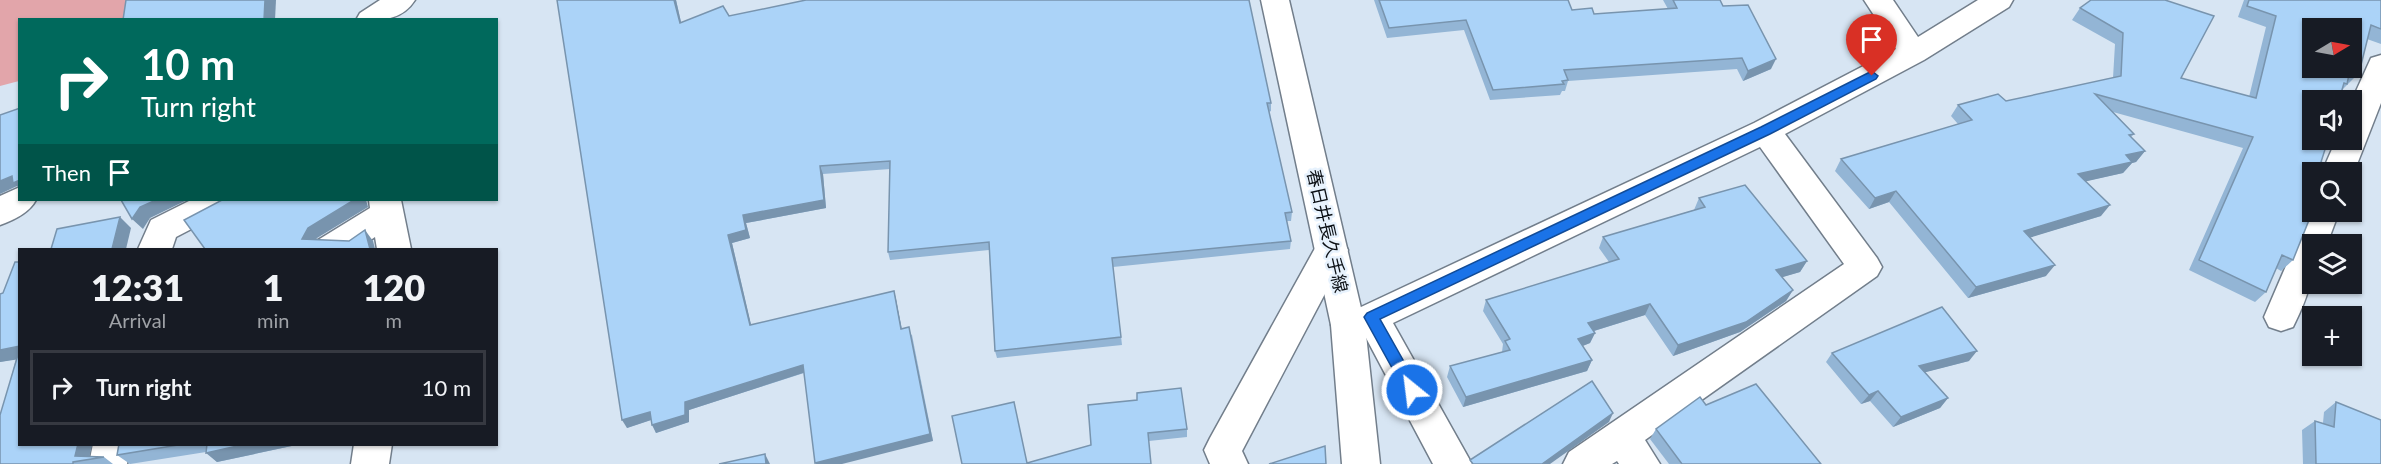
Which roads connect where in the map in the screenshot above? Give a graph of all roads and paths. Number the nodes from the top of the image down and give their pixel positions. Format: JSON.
{"nodes":[{"id":1,"x":402,"y":0,"type":"edge"},
{"id":2,"x":1275,"y":0,"type":"edge"},
{"id":3,"x":1878,"y":0,"type":"edge"},
{"id":4,"x":1999,"y":0,"type":"edge"},
{"id":5,"x":373,"y":18,"type":"edge"},
{"id":6,"x":1914,"y":53,"type":"junction"},
{"id":7,"x":2381,"y":65,"type":"edge"},
{"id":8,"x":2362,"y":113,"type":"edge"},
{"id":9,"x":1766,"y":131,"type":"junction"},
{"id":10,"x":18,"y":201,"type":"edge"},
{"id":11,"x":217,"y":201,"type":"edge"},
{"id":12,"x":387,"y":206,"type":"edge"},
{"id":13,"x":0,"y":212,"type":"edge"},
{"id":14,"x":2319,"y":222,"type":"edge"},
{"id":15,"x":155,"y":248,"type":"edge"},
{"id":16,"x":331,"y":248,"type":"edge"},
{"id":17,"x":394,"y":248,"type":"edge"},
{"id":18,"x":1331,"y":250,"type":"junction"},
{"id":19,"x":2281,"y":317,"type":"dead end"},
{"id":20,"x":1360,"y":321,"type":"junction"},
{"id":21,"x":112,"y":446,"type":"edge"},
{"id":22,"x":373,"y":446,"type":"edge"},
{"id":23,"x":1632,"y":451,"type":"edge"},
{"id":24,"x":108,"y":464,"type":"edge"},
{"id":25,"x":370,"y":464,"type":"edge"},
{"id":26,"x":1229,"y":464,"type":"edge"},
{"id":27,"x":1362,"y":464,"type":"edge"},
{"id":28,"x":1453,"y":464,"type":"edge"},
{"id":29,"x":1582,"y":464,"type":"edge"}],
"edges":[{"from":1,"to":5,"type":"street"},
{"from":2,"to":18,"type":"street","name":"春日井長久手線"},
{"from":3,"to":6,"type":"street"},
{"from":4,"to":6,"type":"street"},
{"from":6,"to":9,"type":"street"},
{"from":7,"to":8,"type":"street"},
{"from":9,"to":20,"type":"street"},
{"from":9,"to":23,"type":"street"},
{"from":10,"to":13,"type":"street"},
{"from":11,"to":15,"type":"street"},
{"from":12,"to":16,"type":"street"},
{"from":12,"to":17,"type":"street"},
{"from":14,"to":19,"type":"street"},
{"from":18,"to":20,"type":"street","name":"春日井長久手線"},
{"from":18,"to":26,"type":"street"},
{"from":20,"to":27,"type":"street","name":"春日井長久手線"},
{"from":20,"to":28,"type":"street"},
{"from":21,"to":24,"type":"street"},
{"from":22,"to":25,"type":"street"},
{"from":23,"to":29,"type":"street"}]}
